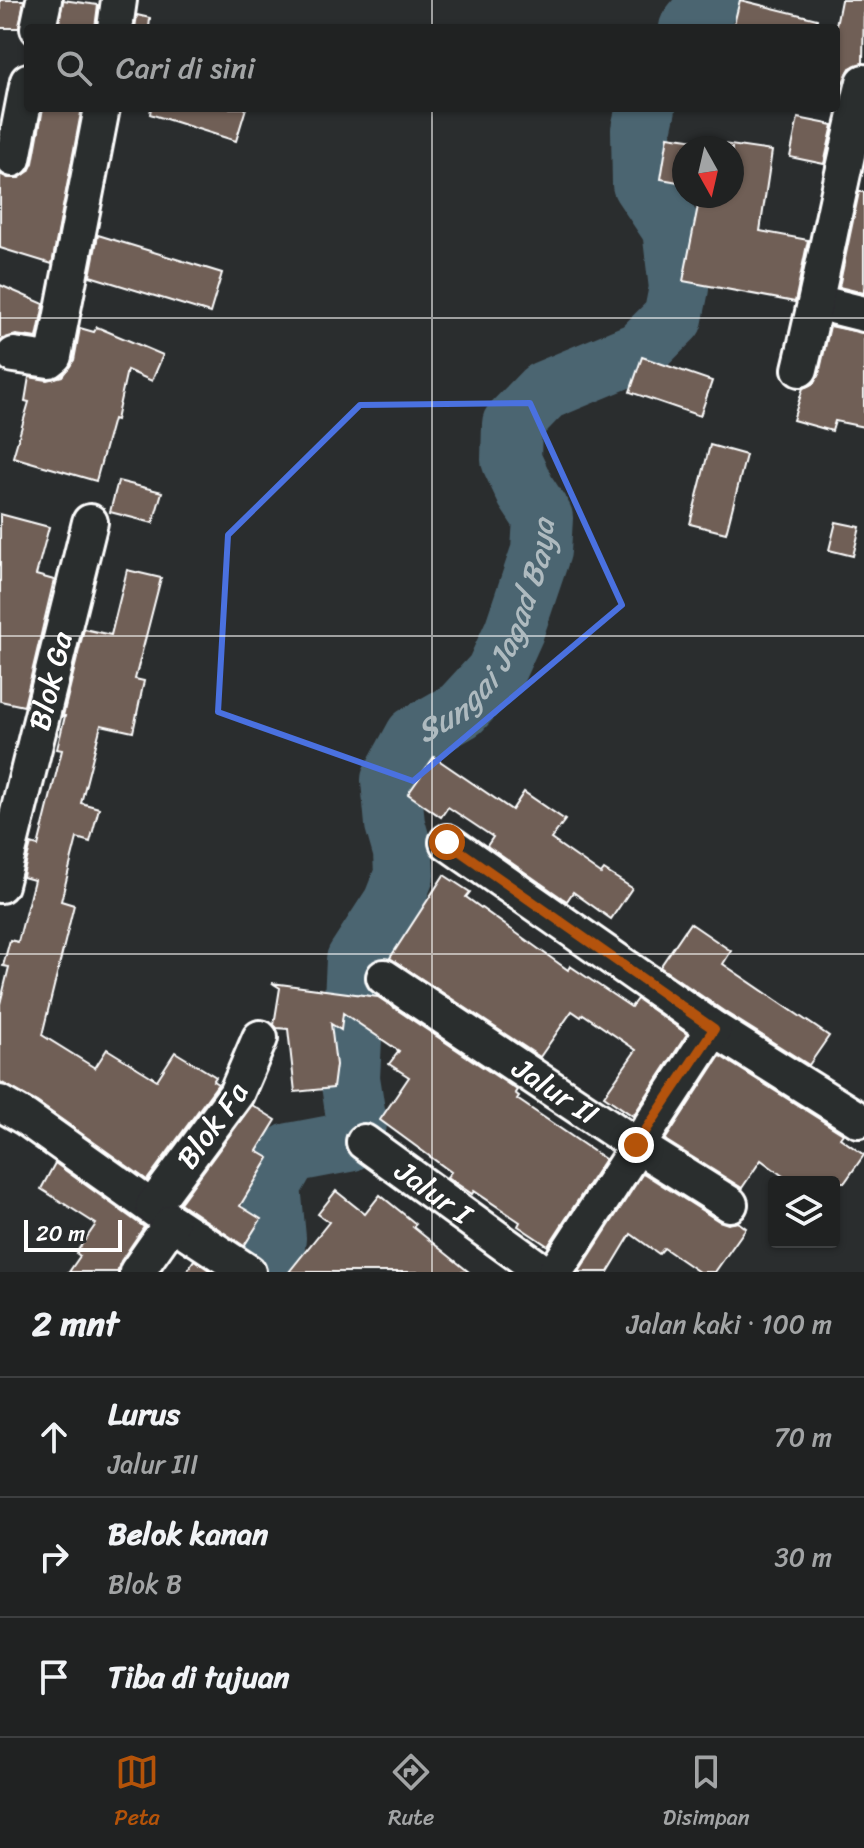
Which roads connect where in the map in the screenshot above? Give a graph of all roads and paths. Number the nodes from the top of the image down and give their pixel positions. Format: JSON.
{"nodes":[{"id":1,"x":44,"y":0,"type":"edge"},
{"id":2,"x":119,"y":0,"type":"edge"},
{"id":3,"x":39,"y":24,"type":"edge"},
{"id":4,"x":116,"y":24,"type":"edge"},
{"id":5,"x":864,"y":82,"type":"edge"},
{"id":6,"x":24,"y":102,"type":"edge"},
{"id":7,"x":101,"y":112,"type":"edge"},
{"id":8,"x":13,"y":159,"type":"dead end"},
{"id":9,"x":853,"y":172,"type":"edge"},
{"id":10,"x":816,"y":302,"type":"junction"},
{"id":11,"x":864,"y":314,"type":"edge"},
{"id":12,"x":14,"y":355,"type":"dead end"},
{"id":13,"x":800,"y":369,"type":"dead end"},
{"id":14,"x":90,"y":522,"type":"dead end"},
{"id":15,"x":447,"y":842,"type":"dead end"},
{"id":16,"x":0,"y":885,"type":"edge"},
{"id":17,"x":384,"y":977,"type":"dead end"},
{"id":18,"x":714,"y":1029,"type":"junction"},
{"id":19,"x":260,"y":1038,"type":"dead end"},
{"id":20,"x":0,"y":1103,"type":"edge"},
{"id":21,"x":859,"y":1120,"type":"dead end"},
{"id":22,"x":364,"y":1142,"type":"dead end"},
{"id":23,"x":636,"y":1145,"type":"junction"},
{"id":24,"x":730,"y":1204,"type":"dead end"},
{"id":25,"x":162,"y":1214,"type":"junction"},
{"id":26,"x":137,"y":1272,"type":"edge"},
{"id":27,"x":248,"y":1272,"type":"edge"},
{"id":28,"x":543,"y":1272,"type":"edge"},
{"id":29,"x":555,"y":1272,"type":"edge"}],
"edges":[{"from":1,"to":3,"type":"street"},
{"from":2,"to":4,"type":"street"},
{"from":5,"to":9,"type":"street"},
{"from":6,"to":8,"type":"street"},
{"from":7,"to":12,"type":"street"},
{"from":9,"to":10,"type":"street"},
{"from":10,"to":11,"type":"street"},
{"from":10,"to":13,"type":"street"},
{"from":14,"to":16,"type":"street","name":"Blok Ga"},
{"from":15,"to":18,"type":"street"},
{"from":17,"to":23,"type":"street","name":"Jalur II"},
{"from":18,"to":21,"type":"street"},
{"from":18,"to":23,"type":"street"},
{"from":19,"to":25,"type":"street","name":"Blok Fa"},
{"from":20,"to":25,"type":"street"},
{"from":22,"to":28,"type":"street","name":"Jalur I"},
{"from":23,"to":24,"type":"street","name":"Jalur II"},
{"from":23,"to":29,"type":"street"},
{"from":25,"to":26,"type":"street","name":"Blok Fa"},
{"from":25,"to":27,"type":"street"}]}
